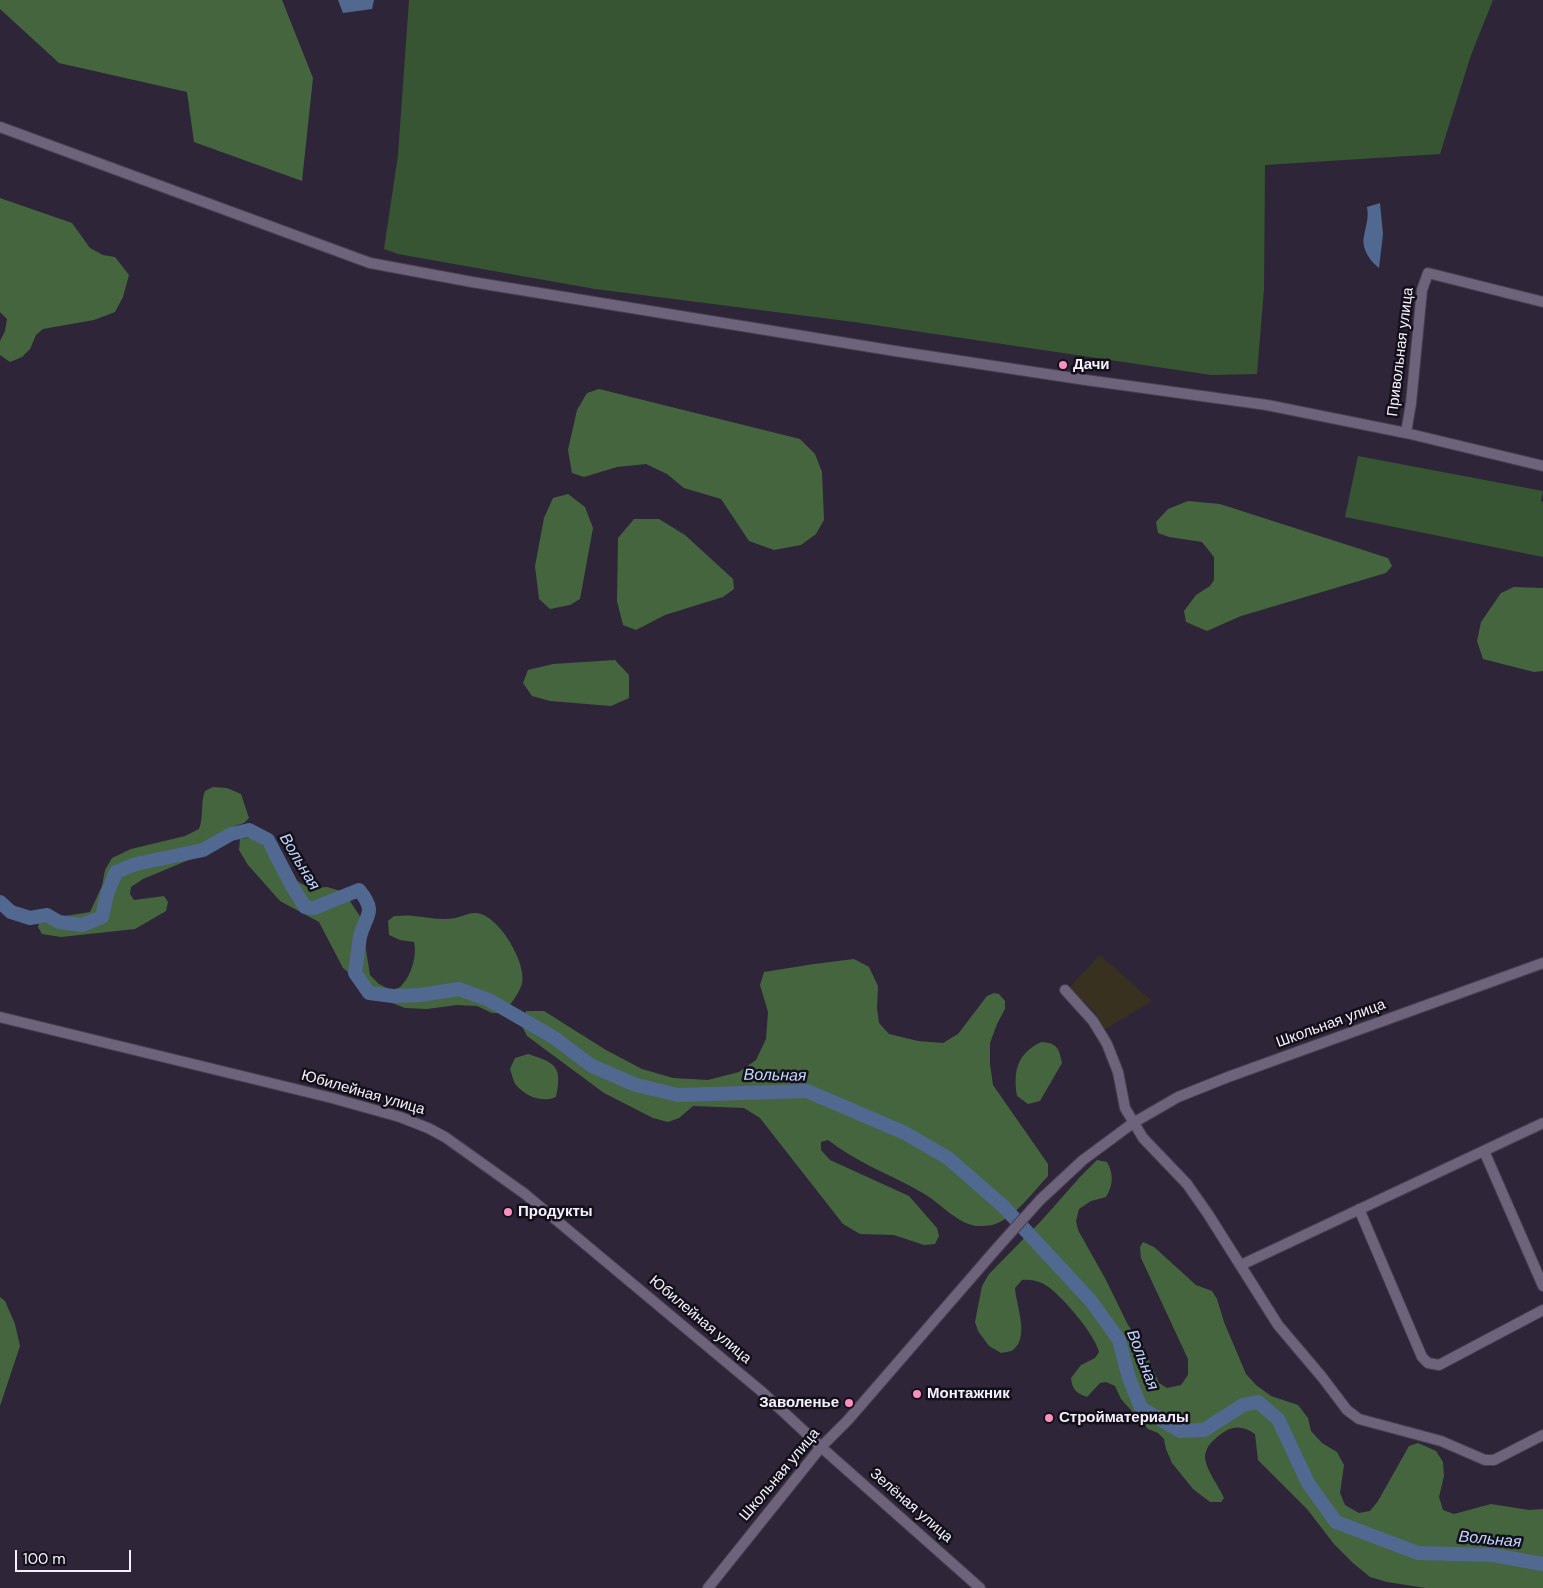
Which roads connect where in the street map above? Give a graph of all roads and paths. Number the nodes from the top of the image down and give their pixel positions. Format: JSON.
{"nodes":[{"id":1,"x":0,"y":127,"type":"edge"},
{"id":2,"x":1543,"y":302,"type":"edge"},
{"id":3,"x":1406,"y":433,"type":"junction"},
{"id":4,"x":1543,"y":466,"type":"edge"},
{"id":5,"x":1543,"y":963,"type":"edge"},
{"id":6,"x":1065,"y":990,"type":"dead end"},
{"id":7,"x":0,"y":1017,"type":"edge"},
{"id":8,"x":1133,"y":1123,"type":"junction"},
{"id":9,"x":1543,"y":1123,"type":"edge"},
{"id":10,"x":1484,"y":1151,"type":"junction"},
{"id":11,"x":1359,"y":1208,"type":"junction"},
{"id":12,"x":1241,"y":1265,"type":"junction"},
{"id":13,"x":1543,"y":1286,"type":"edge"},
{"id":14,"x":1543,"y":1310,"type":"edge"},
{"id":15,"x":1543,"y":1435,"type":"edge"},
{"id":16,"x":821,"y":1447,"type":"junction"},
{"id":17,"x":708,"y":1588,"type":"edge"},
{"id":18,"x":980,"y":1588,"type":"edge"}],
"edges":[{"from":1,"to":3,"type":"street"},
{"from":2,"to":3,"type":"street","name":"Привольная улица"},
{"from":3,"to":4,"type":"street"},
{"from":5,"to":8,"type":"street","name":"Школьная улица"},
{"from":6,"to":8,"type":"street"},
{"from":7,"to":16,"type":"street","name":"Юбилейная улица"},
{"from":8,"to":12,"type":"street"},
{"from":8,"to":16,"type":"street","name":"Школьная улица"},
{"from":9,"to":10,"type":"street"},
{"from":10,"to":11,"type":"street"},
{"from":10,"to":13,"type":"street"},
{"from":11,"to":12,"type":"street"},
{"from":11,"to":14,"type":"street"},
{"from":12,"to":15,"type":"street"},
{"from":16,"to":17,"type":"street","name":"Школьная улица"},
{"from":16,"to":18,"type":"street","name":"Зелёная улица"}]}
